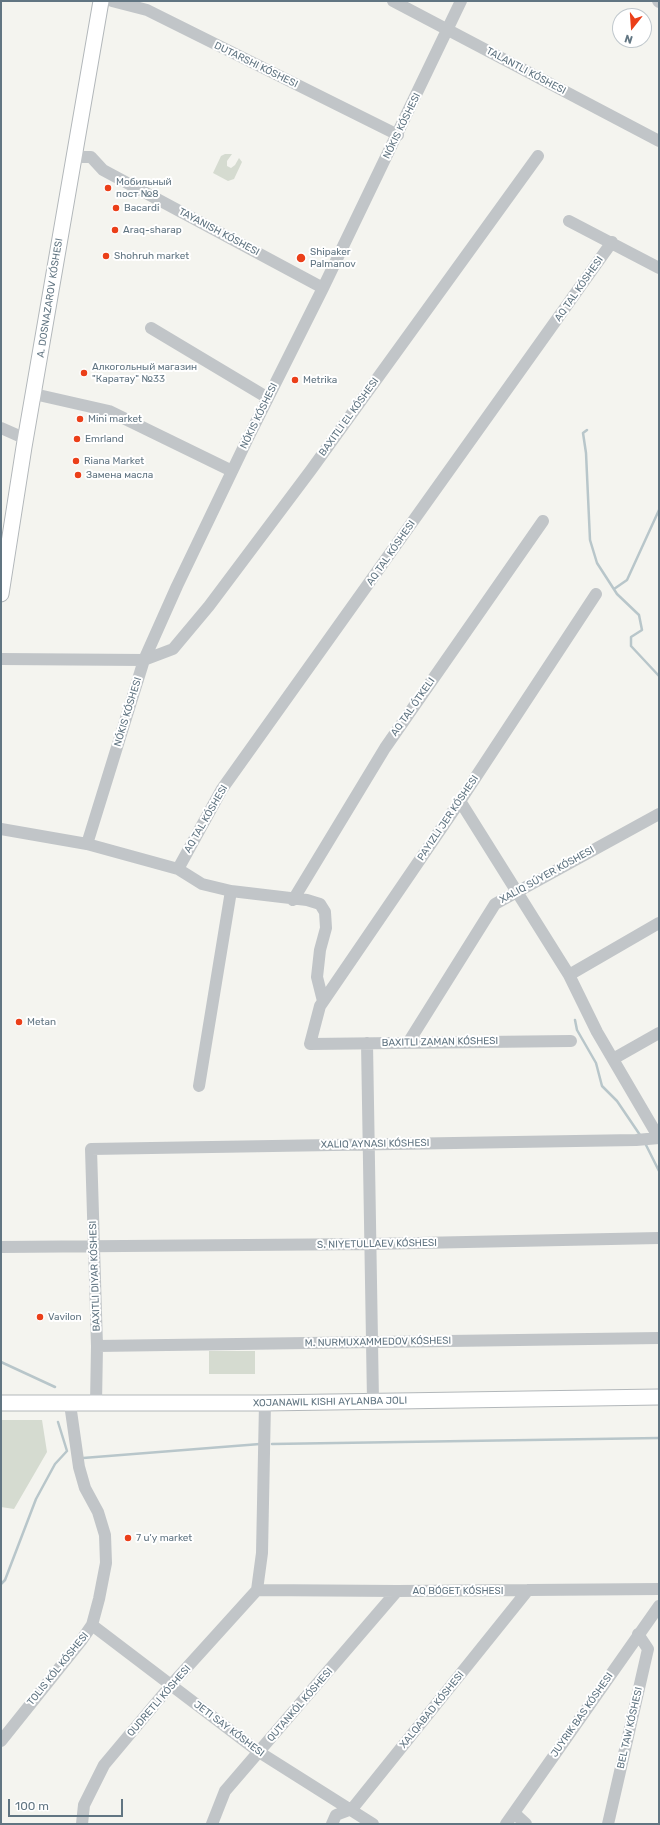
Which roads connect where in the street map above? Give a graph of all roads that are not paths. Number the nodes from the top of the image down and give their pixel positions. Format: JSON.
{"nodes":[{"id":1,"x":102,"y":1,"type":"edge"},
{"id":2,"x":112,"y":1,"type":"edge"},
{"id":3,"x":393,"y":1,"type":"edge"},
{"id":4,"x":461,"y":1,"type":"edge"},
{"id":5,"x":448,"y":29,"type":"junction"},
{"id":6,"x":398,"y":134,"type":"junction"},
{"id":7,"x":659,"y":141,"type":"edge"},
{"id":8,"x":538,"y":156,"type":"dead end"},
{"id":9,"x":74,"y":157,"type":"junction"},
{"id":10,"x":569,"y":221,"type":"dead end"},
{"id":11,"x":612,"y":242,"type":"junction"},
{"id":12,"x":659,"y":268,"type":"edge"},
{"id":13,"x":323,"y":288,"type":"junction"},
{"id":14,"x":151,"y":328,"type":"dead end"},
{"id":15,"x":34,"y":394,"type":"junction"},
{"id":16,"x":268,"y":398,"type":"junction"},
{"id":17,"x":1,"y":428,"type":"edge"},
{"id":18,"x":26,"y":439,"type":"junction"},
{"id":19,"x":232,"y":471,"type":"junction"},
{"id":20,"x":543,"y":521,"type":"dead end"},
{"id":21,"x":1,"y":594,"type":"edge"},
{"id":22,"x":596,"y":594,"type":"dead end"},
{"id":23,"x":1,"y":659,"type":"edge"},
{"id":24,"x":144,"y":660,"type":"junction"},
{"id":25,"x":460,"y":801,"type":"junction"},
{"id":26,"x":659,"y":814,"type":"edge"},
{"id":27,"x":1,"y":829,"type":"edge"},
{"id":28,"x":87,"y":844,"type":"junction"},
{"id":29,"x":178,"y":869,"type":"junction"},
{"id":30,"x":231,"y":891,"type":"junction"},
{"id":31,"x":516,"y":891,"type":"junction"},
{"id":32,"x":293,"y":900,"type":"junction"},
{"id":33,"x":659,"y":923,"type":"edge"},
{"id":34,"x":568,"y":975,"type":"junction"},
{"id":35,"x":323,"y":1001,"type":"junction"},
{"id":36,"x":659,"y":1033,"type":"edge"},
{"id":37,"x":571,"y":1041,"type":"dead end"},
{"id":38,"x":408,"y":1042,"type":"junction"},
{"id":39,"x":367,"y":1043,"type":"junction"},
{"id":40,"x":613,"y":1059,"type":"junction"},
{"id":41,"x":199,"y":1086,"type":"dead end"},
{"id":42,"x":658,"y":1135,"type":"edge"},
{"id":43,"x":368,"y":1144,"type":"junction"},
{"id":44,"x":659,"y":1238,"type":"edge"},
{"id":45,"x":370,"y":1244,"type":"junction"},
{"id":46,"x":1,"y":1247,"type":"edge"},
{"id":47,"x":94,"y":1247,"type":"junction"},
{"id":48,"x":659,"y":1338,"type":"edge"},
{"id":49,"x":371,"y":1342,"type":"junction"},
{"id":50,"x":97,"y":1346,"type":"junction"},
{"id":51,"x":659,"y":1397,"type":"edge"},
{"id":52,"x":373,"y":1401,"type":"junction"},
{"id":53,"x":1,"y":1403,"type":"edge"},
{"id":54,"x":265,"y":1403,"type":"junction"},
{"id":55,"x":70,"y":1404,"type":"junction"},
{"id":56,"x":96,"y":1404,"type":"junction"},
{"id":57,"x":659,"y":1589,"type":"edge"},
{"id":58,"x":258,"y":1590,"type":"junction"},
{"id":59,"x":528,"y":1590,"type":"junction"},
{"id":60,"x":397,"y":1591,"type":"junction"},
{"id":61,"x":659,"y":1606,"type":"edge"},
{"id":62,"x":92,"y":1625,"type":"junction"},
{"id":63,"x":638,"y":1634,"type":"junction"},
{"id":64,"x":171,"y":1685,"type":"junction"},
{"id":65,"x":1,"y":1741,"type":"edge"},
{"id":66,"x":259,"y":1752,"type":"junction"},
{"id":67,"x":352,"y":1809,"type":"junction"},
{"id":68,"x":514,"y":1813,"type":"junction"},
{"id":69,"x":82,"y":1824,"type":"edge"},
{"id":70,"x":212,"y":1824,"type":"edge"},
{"id":71,"x":332,"y":1824,"type":"edge"},
{"id":72,"x":373,"y":1824,"type":"edge"},
{"id":73,"x":506,"y":1824,"type":"edge"},
{"id":74,"x":526,"y":1824,"type":"edge"},
{"id":75,"x":608,"y":1824,"type":"edge"}],
"edges":[{"from":1,"to":9,"type":"main road","name":"A. DOSNAZAROV KÓSHESI"},
{"from":2,"to":6,"type":"street"},
{"from":3,"to":5,"type":"street"},
{"from":4,"to":5,"type":"street","name":"NÓKIS KÓSHESI"},
{"from":5,"to":6,"type":"street","name":"NÓKIS KÓSHESI"},
{"from":5,"to":7,"type":"street"},
{"from":6,"to":13,"type":"street","name":"NÓKIS KÓSHESI"},
{"from":8,"to":24,"type":"street"},
{"from":9,"to":13,"type":"street"},
{"from":9,"to":15,"type":"main road","name":"A. DOSNAZAROV KÓSHESI"},
{"from":10,"to":11,"type":"street"},
{"from":11,"to":12,"type":"street"},
{"from":11,"to":29,"type":"street","name":"AQ TAL KÓSHESI"},
{"from":13,"to":16,"type":"street","name":"NÓKIS KÓSHESI"},
{"from":14,"to":16,"type":"street"},
{"from":15,"to":18,"type":"main road","name":"A. DOSNAZAROV KÓSHESI"},
{"from":15,"to":19,"type":"street"},
{"from":16,"to":19,"type":"street","name":"NÓKIS KÓSHESI"},
{"from":17,"to":18,"type":"street"},
{"from":18,"to":21,"type":"main road","name":"A. DOSNAZAROV KÓSHESI"},
{"from":19,"to":24,"type":"street","name":"NÓKIS KÓSHESI"},
{"from":20,"to":32,"type":"street","name":"AQ TAL ÓTKELI"},
{"from":22,"to":25,"type":"street"},
{"from":23,"to":24,"type":"street"},
{"from":24,"to":28,"type":"street","name":"NÓKIS KÓSHESI"},
{"from":25,"to":31,"type":"street"},
{"from":25,"to":35,"type":"street"},
{"from":26,"to":31,"type":"street"},
{"from":27,"to":28,"type":"street"},
{"from":28,"to":29,"type":"street"},
{"from":29,"to":30,"type":"street"},
{"from":30,"to":32,"type":"street"},
{"from":30,"to":41,"type":"street"},
{"from":31,"to":34,"type":"street"},
{"from":31,"to":38,"type":"street"},
{"from":32,"to":35,"type":"street"},
{"from":33,"to":34,"type":"street"},
{"from":34,"to":40,"type":"street"},
{"from":35,"to":39,"type":"street"},
{"from":36,"to":40,"type":"street"},
{"from":37,"to":38,"type":"street"},
{"from":38,"to":39,"type":"street"},
{"from":39,"to":43,"type":"street"},
{"from":40,"to":42,"type":"street"},
{"from":42,"to":43,"type":"street"},
{"from":43,"to":45,"type":"street"},
{"from":43,"to":47,"type":"street"},
{"from":44,"to":45,"type":"street","name":"S. NIYETULLAEV KÓSHESI"},
{"from":45,"to":47,"type":"street","name":"S. NIYETULLAEV KÓSHESI"},
{"from":45,"to":49,"type":"street"},
{"from":46,"to":47,"type":"street","name":"S. NIYETULLAEV KÓSHESI"},
{"from":47,"to":50,"type":"street"},
{"from":48,"to":49,"type":"street","name":"M. NURMUXAMMEDOV KÓSHESI"},
{"from":49,"to":50,"type":"street","name":"M. NURMUXAMMEDOV KÓSHESI"},
{"from":49,"to":52,"type":"street"},
{"from":50,"to":56,"type":"street"},
{"from":51,"to":52,"type":"main road"},
{"from":52,"to":54,"type":"main road"},
{"from":53,"to":55,"type":"main road"},
{"from":54,"to":56,"type":"main road"},
{"from":54,"to":58,"type":"street"},
{"from":55,"to":56,"type":"main road"},
{"from":55,"to":62,"type":"street"},
{"from":57,"to":59,"type":"street","name":"AQ BÓGET KÓSHESI"},
{"from":58,"to":60,"type":"street","name":"AQ BÓGET KÓSHESI"},
{"from":58,"to":64,"type":"street","name":"QUDRETLI KÓSHESI"},
{"from":59,"to":60,"type":"street","name":"AQ BÓGET KÓSHESI"},
{"from":59,"to":67,"type":"street","name":"XALQABAD KÓSHESI"},
{"from":60,"to":66,"type":"street","name":"QUTANKÓL KÓSHESI"},
{"from":61,"to":63,"type":"street","name":"JUYRIK BAS KÓSHESI"},
{"from":62,"to":64,"type":"street","name":"JETI SAY KÓSHESI"},
{"from":62,"to":65,"type":"street"},
{"from":63,"to":68,"type":"street","name":"JUYRIK BAS KÓSHESI"},
{"from":63,"to":75,"type":"street","name":"BEL TAW KÓSHESI"},
{"from":64,"to":66,"type":"street","name":"JETI SAY KÓSHESI"},
{"from":64,"to":69,"type":"street","name":"QUDRETLI KÓSHESI"},
{"from":66,"to":67,"type":"street","name":"JETI SAY KÓSHESI"},
{"from":66,"to":70,"type":"street","name":"QUTANKÓL KÓSHESI"},
{"from":67,"to":71,"type":"street","name":"XALQABAD KÓSHESI"},
{"from":67,"to":72,"type":"street","name":"JETI SAY KÓSHESI"},
{"from":68,"to":73,"type":"street","name":"JUYRIK BAS KÓSHESI"},
{"from":68,"to":74,"type":"street"}]}
